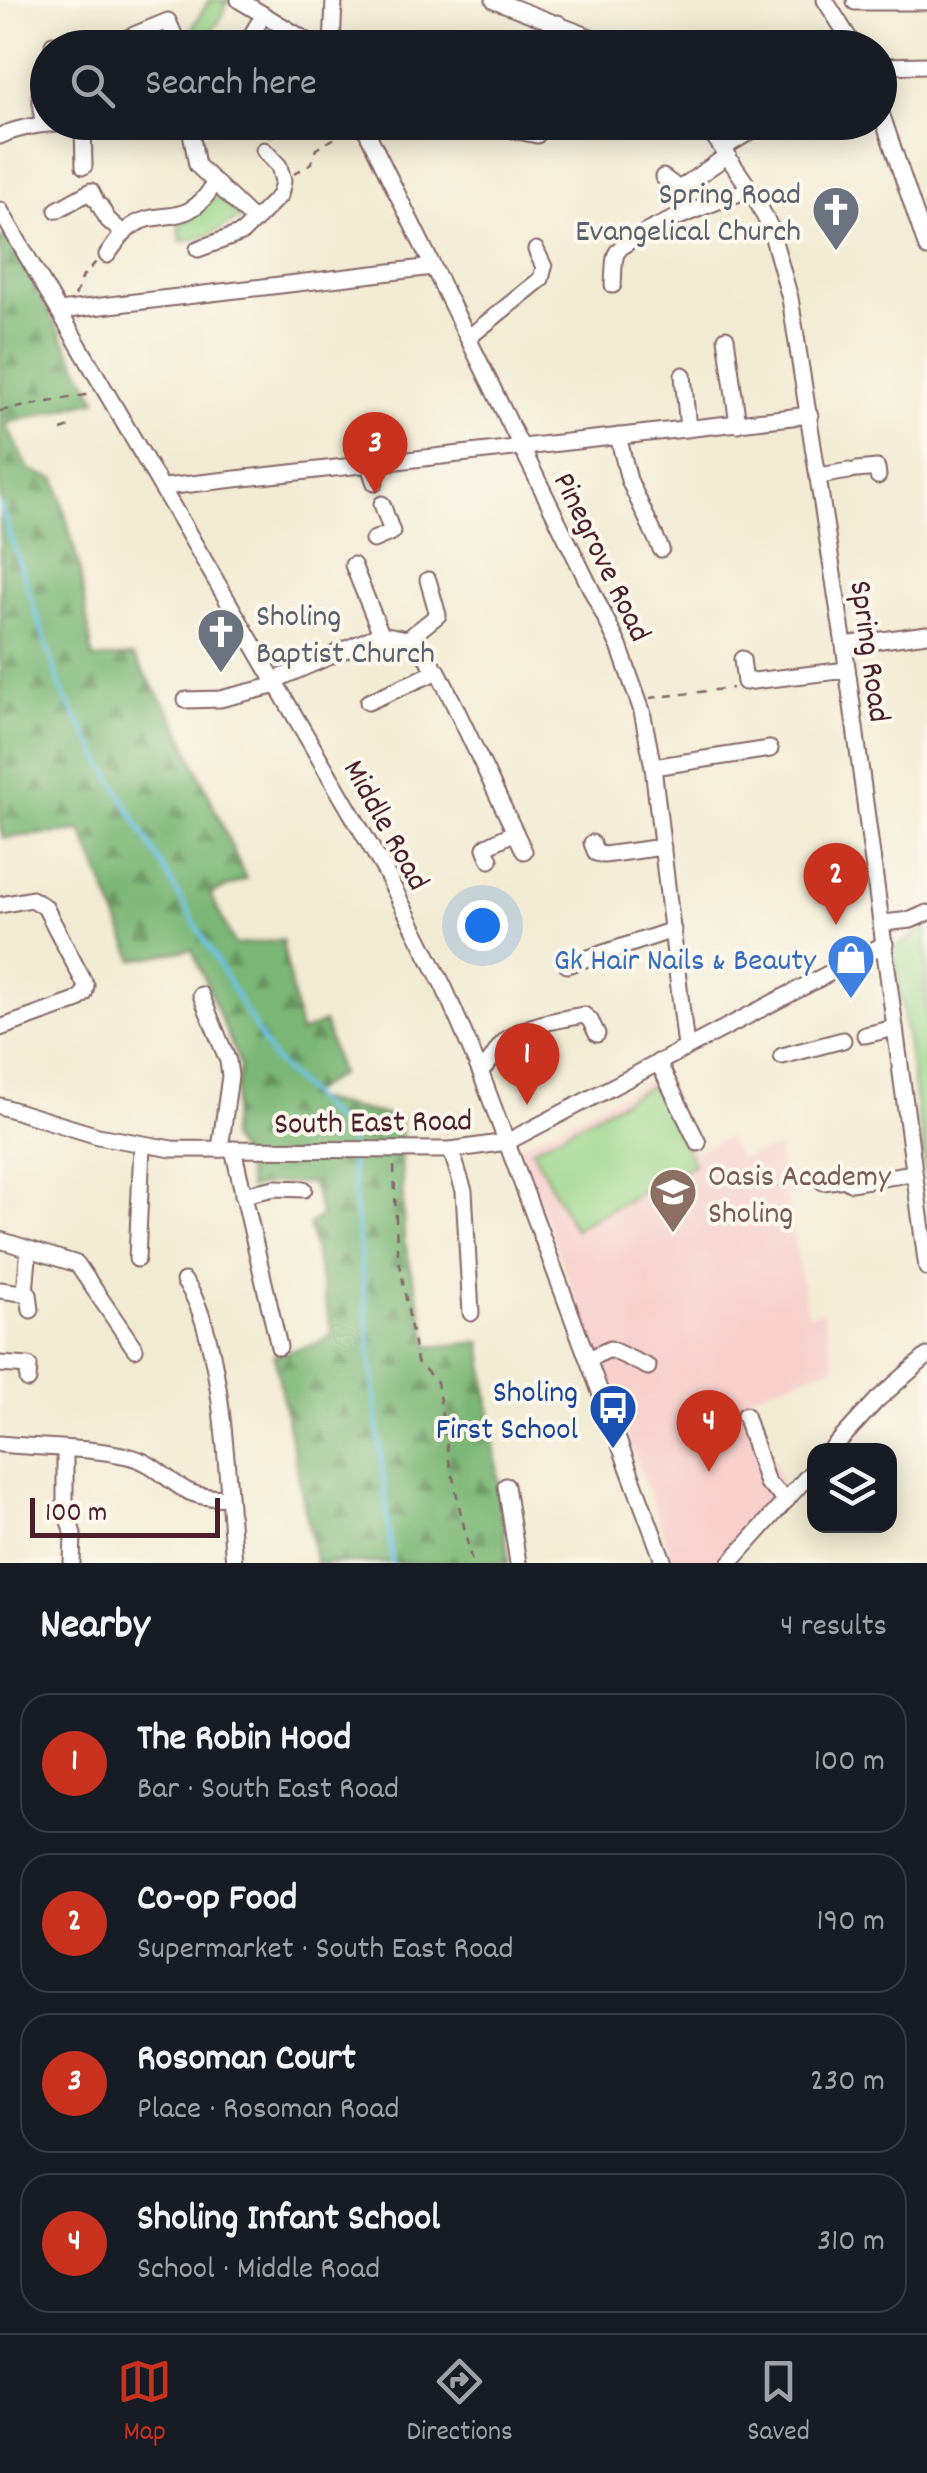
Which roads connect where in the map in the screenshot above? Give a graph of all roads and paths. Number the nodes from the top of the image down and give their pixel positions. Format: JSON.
{"nodes":[{"id":1,"x":239,"y":0,"type":"edge"},
{"id":2,"x":334,"y":0,"type":"edge"},
{"id":3,"x":494,"y":0,"type":"edge"},
{"id":4,"x":825,"y":0,"type":"edge"},
{"id":5,"x":855,"y":1,"type":"edge"},
{"id":6,"x":927,"y":2,"type":"edge"},
{"id":7,"x":531,"y":6,"type":"edge"},
{"id":8,"x":558,"y":23,"type":"junction"},
{"id":9,"x":258,"y":24,"type":"dead end"},
{"id":10,"x":146,"y":30,"type":"edge"},
{"id":11,"x":172,"y":30,"type":"edge"},
{"id":12,"x":254,"y":30,"type":"edge"},
{"id":13,"x":289,"y":30,"type":"edge"},
{"id":14,"x":333,"y":30,"type":"edge"},
{"id":15,"x":555,"y":30,"type":"edge"},
{"id":16,"x":575,"y":30,"type":"edge"},
{"id":17,"x":844,"y":30,"type":"edge"},
{"id":18,"x":852,"y":30,"type":"edge"},
{"id":19,"x":927,"y":65,"type":"edge"},
{"id":20,"x":897,"y":66,"type":"edge"},
{"id":21,"x":30,"y":126,"type":"edge"},
{"id":22,"x":0,"y":136,"type":"edge"},
{"id":23,"x":84,"y":140,"type":"edge"},
{"id":24,"x":191,"y":140,"type":"edge"},
{"id":25,"x":331,"y":140,"type":"edge"},
{"id":26,"x":371,"y":140,"type":"edge"},
{"id":27,"x":717,"y":140,"type":"edge"},
{"id":28,"x":742,"y":140,"type":"edge"},
{"id":29,"x":890,"y":140,"type":"edge"},
{"id":30,"x":264,"y":150,"type":"dead end"},
{"id":31,"x":726,"y":152,"type":"junction"},
{"id":32,"x":84,"y":166,"type":"dead end"},
{"id":33,"x":663,"y":177,"type":"dead end"},
{"id":34,"x":214,"y":184,"type":"junction"},
{"id":35,"x":283,"y":186,"type":"junction"},
{"id":36,"x":750,"y":188,"type":"junction"},
{"id":37,"x":0,"y":210,"type":"edge"},
{"id":38,"x":56,"y":210,"type":"dead end"},
{"id":39,"x":255,"y":221,"type":"junction"},
{"id":40,"x":124,"y":234,"type":"junction"},
{"id":41,"x":927,"y":248,"type":"edge"},
{"id":42,"x":198,"y":249,"type":"dead end"},
{"id":43,"x":536,"y":250,"type":"dead end"},
{"id":44,"x":107,"y":256,"type":"joint"},
{"id":45,"x":432,"y":267,"type":"junction"},
{"id":46,"x":613,"y":285,"type":"dead end"},
{"id":47,"x":77,"y":309,"type":"junction"},
{"id":48,"x":59,"y":312,"type":"junction"},
{"id":49,"x":468,"y":338,"type":"junction"},
{"id":50,"x":726,"y":338,"type":"dead end"},
{"id":51,"x":682,"y":375,"type":"dead end"},
{"id":52,"x":106,"y":390,"type":"junction"},
{"id":53,"x":0,"y":411,"type":"edge"},
{"id":54,"x":810,"y":415,"type":"junction"},
{"id":55,"x":738,"y":424,"type":"junction"},
{"id":56,"x":76,"y":425,"type":"dead end"},
{"id":57,"x":688,"y":429,"type":"junction"},
{"id":58,"x":61,"y":430,"type":"dead end"},
{"id":59,"x":618,"y":436,"type":"junction"},
{"id":60,"x":521,"y":446,"type":"junction"},
{"id":61,"x":368,"y":463,"type":"junction"},
{"id":62,"x":819,"y":476,"type":"junction"},
{"id":63,"x":878,"y":476,"type":"dead end"},
{"id":64,"x":375,"y":483,"type":"dead end"},
{"id":65,"x":164,"y":487,"type":"junction"},
{"id":66,"x":382,"y":504,"type":"dead end"},
{"id":67,"x":373,"y":540,"type":"dead end"},
{"id":68,"x":661,"y":550,"type":"dead end"},
{"id":69,"x":362,"y":572,"type":"dead end"},
{"id":70,"x":428,"y":580,"type":"dead end"},
{"id":71,"x":381,"y":634,"type":"junction"},
{"id":72,"x":927,"y":634,"type":"edge"},
{"id":73,"x":408,"y":638,"type":"junction"},
{"id":74,"x":844,"y":645,"type":"junction"},
{"id":75,"x":742,"y":659,"type":"dead end"},
{"id":76,"x":848,"y":670,"type":"junction"},
{"id":77,"x":438,"y":671,"type":"junction"},
{"id":78,"x":276,"y":682,"type":"junction"},
{"id":79,"x":186,"y":700,"type":"dead end"},
{"id":80,"x":368,"y":702,"type":"dead end"},
{"id":81,"x":770,"y":749,"type":"dead end"},
{"id":82,"x":653,"y":767,"type":"junction"},
{"id":83,"x":515,"y":832,"type":"junction"},
{"id":84,"x":592,"y":843,"type":"dead end"},
{"id":85,"x":663,"y":847,"type":"junction"},
{"id":86,"x":524,"y":850,"type":"dead end"},
{"id":87,"x":490,"y":860,"type":"dead end"},
{"id":88,"x":0,"y":905,"type":"edge"},
{"id":89,"x":927,"y":913,"type":"edge"},
{"id":90,"x":883,"y":923,"type":"junction"},
{"id":91,"x":673,"y":930,"type":"junction"},
{"id":92,"x":884,"y":944,"type":"junction"},
{"id":93,"x":567,"y":965,"type":"dead end"},
{"id":94,"x":201,"y":995,"type":"dead end"},
{"id":95,"x":0,"y":1028,"type":"edge"},
{"id":96,"x":895,"y":1028,"type":"junction"},
{"id":97,"x":597,"y":1034,"type":"dead end"},
{"id":98,"x":865,"y":1035,"type":"dead end"},
{"id":99,"x":843,"y":1040,"type":"dead end"},
{"id":100,"x":686,"y":1047,"type":"junction"},
{"id":101,"x":790,"y":1059,"type":"dead end"},
{"id":102,"x":658,"y":1062,"type":"junction"},
{"id":103,"x":480,"y":1071,"type":"junction"},
{"id":104,"x":0,"y":1106,"type":"edge"},
{"id":105,"x":507,"y":1142,"type":"junction"},
{"id":106,"x":698,"y":1144,"type":"dead end"},
{"id":107,"x":142,"y":1146,"type":"junction"},
{"id":108,"x":226,"y":1149,"type":"junction"},
{"id":109,"x":393,"y":1150,"type":"junction"},
{"id":110,"x":451,"y":1150,"type":"junction"},
{"id":111,"x":914,"y":1173,"type":"junction"},
{"id":112,"x":823,"y":1182,"type":"dead end"},
{"id":113,"x":304,"y":1189,"type":"dead end"},
{"id":114,"x":243,"y":1195,"type":"junction"},
{"id":115,"x":0,"y":1240,"type":"edge"},
{"id":116,"x":28,"y":1258,"type":"dead end"},
{"id":117,"x":137,"y":1259,"type":"dead end"},
{"id":118,"x":927,"y":1268,"type":"edge"},
{"id":119,"x":184,"y":1281,"type":"dead end"},
{"id":120,"x":0,"y":1290,"type":"edge"},
{"id":121,"x":25,"y":1292,"type":"junction"},
{"id":122,"x":31,"y":1310,"type":"dead end"},
{"id":123,"x":471,"y":1313,"type":"dead end"},
{"id":124,"x":279,"y":1347,"type":"dead end"},
{"id":125,"x":135,"y":1349,"type":"dead end"},
{"id":126,"x":927,"y":1356,"type":"edge"},
{"id":127,"x":588,"y":1359,"type":"junction"},
{"id":128,"x":0,"y":1364,"type":"edge"},
{"id":129,"x":648,"y":1367,"type":"dead end"},
{"id":130,"x":28,"y":1380,"type":"dead end"},
{"id":131,"x":745,"y":1415,"type":"dead end"},
{"id":132,"x":837,"y":1443,"type":"edge"},
{"id":133,"x":0,"y":1444,"type":"edge"},
{"id":134,"x":65,"y":1450,"type":"junction"},
{"id":135,"x":807,"y":1477,"type":"edge"},
{"id":136,"x":506,"y":1486,"type":"dead end"},
{"id":137,"x":228,"y":1496,"type":"junction"},
{"id":138,"x":786,"y":1500,"type":"junction"},
{"id":139,"x":72,"y":1563,"type":"edge"},
{"id":140,"x":234,"y":1563,"type":"edge"},
{"id":141,"x":472,"y":1563,"type":"edge"},
{"id":142,"x":518,"y":1563,"type":"edge"},
{"id":143,"x":664,"y":1563,"type":"edge"},
{"id":144,"x":730,"y":1563,"type":"edge"}],
"edges":[{"from":1,"to":13,"type":"street"},
{"from":2,"to":14,"type":"street"},
{"from":3,"to":7,"type":"street"},
{"from":4,"to":17,"type":"street"},
{"from":5,"to":6,"type":"street"},
{"from":5,"to":18,"type":"street"},
{"from":7,"to":8,"type":"street"},
{"from":8,"to":15,"type":"street"},
{"from":8,"to":16,"type":"street"},
{"from":9,"to":12,"type":"street"},
{"from":10,"to":11,"type":"street"},
{"from":19,"to":20,"type":"street"},
{"from":21,"to":22,"type":"street"},
{"from":23,"to":32,"type":"street"},
{"from":24,"to":34,"type":"street"},
{"from":25,"to":35,"type":"path"},
{"from":26,"to":45,"type":"street","name":"Pinegrove Road"},
{"from":27,"to":31,"type":"street","name":"Spring Road"},
{"from":28,"to":31,"type":"street"},
{"from":29,"to":41,"type":"street"},
{"from":30,"to":35,"type":"street"},
{"from":31,"to":33,"type":"street"},
{"from":31,"to":36,"type":"street","name":"Spring Road"},
{"from":34,"to":39,"type":"street"},
{"from":34,"to":40,"type":"street"},
{"from":35,"to":39,"type":"street"},
{"from":36,"to":46,"type":"street"},
{"from":36,"to":54,"type":"street","name":"Spring Road"},
{"from":37,"to":48,"type":"street","name":"Middle Road"},
{"from":38,"to":40,"type":"street"},
{"from":39,"to":42,"type":"street"},
{"from":40,"to":44,"type":"street"},
{"from":43,"to":49,"type":"street"},
{"from":44,"to":47,"type":"path"},
{"from":45,"to":47,"type":"street"},
{"from":45,"to":49,"type":"street","name":"Pinegrove Road"},
{"from":47,"to":48,"type":"street"},
{"from":48,"to":52,"type":"street","name":"Middle Road"},
{"from":49,"to":60,"type":"street","name":"Pinegrove Road"},
{"from":50,"to":55,"type":"street"},
{"from":51,"to":57,"type":"street"},
{"from":52,"to":53,"type":"path"},
{"from":52,"to":65,"type":"street","name":"Middle Road"},
{"from":54,"to":55,"type":"street"},
{"from":54,"to":62,"type":"street","name":"Spring Road"},
{"from":55,"to":57,"type":"street"},
{"from":56,"to":58,"type":"path"},
{"from":57,"to":59,"type":"street"},
{"from":59,"to":60,"type":"street"},
{"from":59,"to":68,"type":"street"},
{"from":60,"to":61,"type":"street"},
{"from":60,"to":82,"type":"street","name":"Pinegrove Road"},
{"from":61,"to":64,"type":"street"},
{"from":61,"to":65,"type":"street"},
{"from":62,"to":63,"type":"street"},
{"from":62,"to":74,"type":"street","name":"Spring Road"},
{"from":65,"to":78,"type":"street","name":"Middle Road"},
{"from":66,"to":67,"type":"street"},
{"from":69,"to":71,"type":"street"},
{"from":70,"to":73,"type":"street"},
{"from":71,"to":73,"type":"street"},
{"from":71,"to":78,"type":"street"},
{"from":72,"to":74,"type":"street"},
{"from":73,"to":77,"type":"street"},
{"from":74,"to":76,"type":"street","name":"Spring Road"},
{"from":75,"to":76,"type":"street"},
{"from":76,"to":90,"type":"street","name":"Spring Road"},
{"from":77,"to":80,"type":"street"},
{"from":77,"to":83,"type":"street"},
{"from":78,"to":79,"type":"street"},
{"from":78,"to":103,"type":"street","name":"Middle Road"},
{"from":81,"to":82,"type":"street"},
{"from":82,"to":85,"type":"street","name":"Pinegrove Road"},
{"from":83,"to":86,"type":"street"},
{"from":83,"to":87,"type":"street"},
{"from":84,"to":85,"type":"street"},
{"from":85,"to":91,"type":"street","name":"Pinegrove Road"},
{"from":88,"to":95,"type":"street"},
{"from":89,"to":90,"type":"street"},
{"from":90,"to":92,"type":"street","name":"Spring Road"},
{"from":91,"to":93,"type":"street"},
{"from":91,"to":100,"type":"street","name":"Pinegrove Road"},
{"from":92,"to":96,"type":"street","name":"Spring Road"},
{"from":92,"to":100,"type":"street","name":"South East Road"},
{"from":94,"to":108,"type":"street"},
{"from":96,"to":98,"type":"street"},
{"from":96,"to":111,"type":"street","name":"Spring Road"},
{"from":97,"to":103,"type":"street"},
{"from":99,"to":101,"type":"street"},
{"from":100,"to":102,"type":"street","name":"South East Road"},
{"from":102,"to":105,"type":"street","name":"South East Road"},
{"from":102,"to":106,"type":"street"},
{"from":103,"to":105,"type":"street","name":"Middle Road"},
{"from":104,"to":107,"type":"street","name":"South East Road"},
{"from":105,"to":110,"type":"street","name":"South East Road"},
{"from":105,"to":127,"type":"street","name":"Middle Road"},
{"from":107,"to":108,"type":"street","name":"South East Road"},
{"from":107,"to":117,"type":"street"},
{"from":108,"to":109,"type":"street","name":"South East Road"},
{"from":108,"to":114,"type":"street"},
{"from":109,"to":110,"type":"street","name":"South East Road"},
{"from":109,"to":141,"type":"path"},
{"from":110,"to":123,"type":"street"},
{"from":111,"to":112,"type":"street"},
{"from":111,"to":118,"type":"street","name":"Spring Road"},
{"from":113,"to":114,"type":"street"},
{"from":114,"to":124,"type":"street"},
{"from":115,"to":125,"type":"street"},
{"from":116,"to":121,"type":"street"},
{"from":119,"to":137,"type":"street"},
{"from":120,"to":121,"type":"street"},
{"from":121,"to":122,"type":"street"},
{"from":126,"to":132,"type":"street"},
{"from":127,"to":129,"type":"street"},
{"from":127,"to":143,"type":"street","name":"Middle Road"},
{"from":128,"to":130,"type":"street"},
{"from":131,"to":138,"type":"street"},
{"from":133,"to":134,"type":"street"},
{"from":134,"to":137,"type":"street"},
{"from":134,"to":139,"type":"street"},
{"from":135,"to":138,"type":"street"},
{"from":136,"to":142,"type":"street"},
{"from":137,"to":140,"type":"street"},
{"from":138,"to":144,"type":"street"}]}
